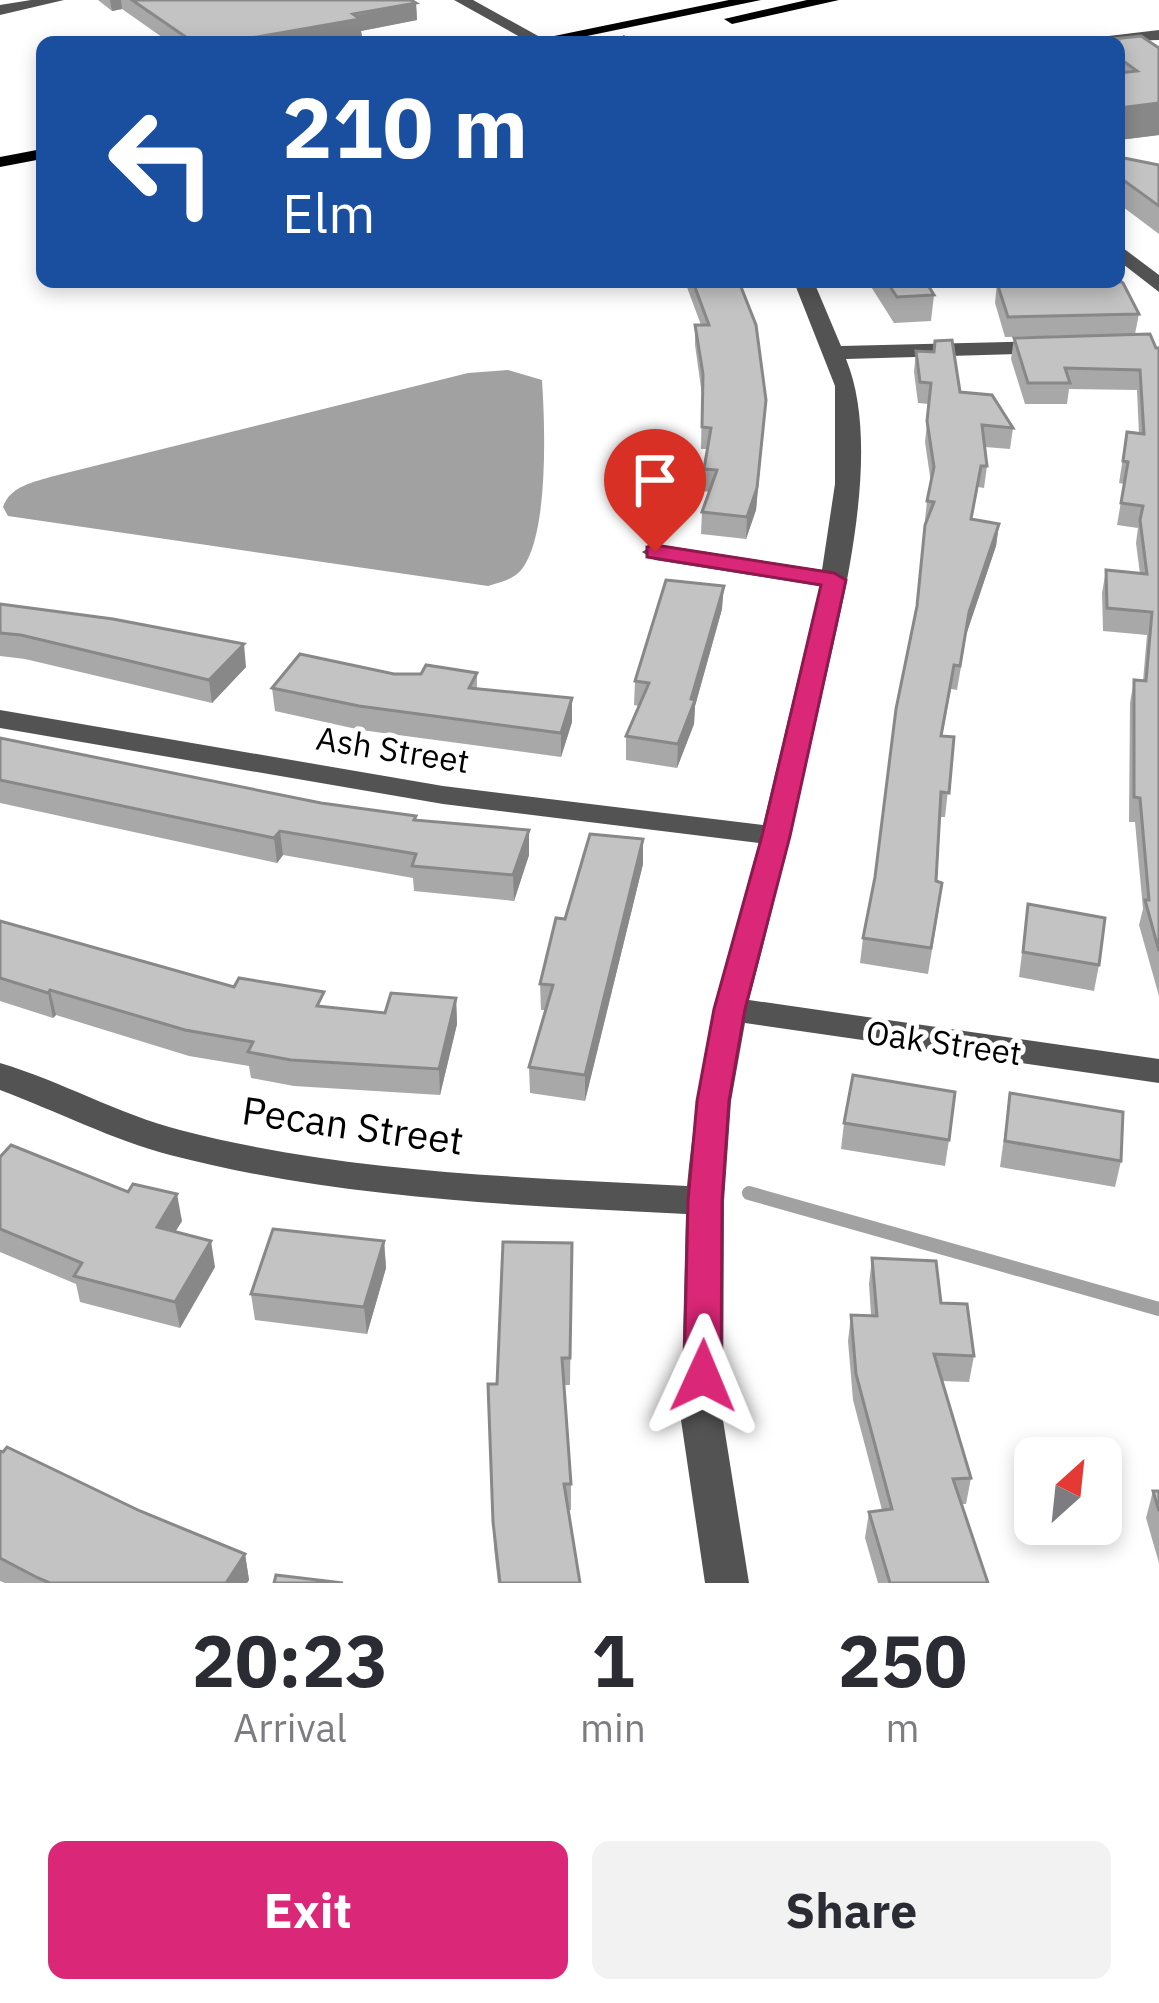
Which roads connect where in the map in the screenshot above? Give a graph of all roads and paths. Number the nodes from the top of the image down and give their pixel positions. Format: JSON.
{"nodes":[{"id":1,"x":56,"y":0,"type":"edge"},
{"id":2,"x":462,"y":0,"type":"edge"},
{"id":3,"x":753,"y":0,"type":"edge"},
{"id":4,"x":831,"y":0,"type":"edge"},
{"id":5,"x":0,"y":10,"type":"edge"},
{"id":6,"x":1159,"y":35,"type":"edge"},
{"id":7,"x":527,"y":36,"type":"edge"},
{"id":8,"x":569,"y":36,"type":"edge"},
{"id":9,"x":646,"y":36,"type":"edge"},
{"id":10,"x":1125,"y":39,"type":"edge"},
{"id":11,"x":36,"y":138,"type":"edge"},
{"id":12,"x":0,"y":146,"type":"edge"},
{"id":13,"x":36,"y":155,"type":"edge"},
{"id":14,"x":0,"y":162,"type":"edge"},
{"id":15,"x":1125,"y":256,"type":"edge"},
{"id":16,"x":1159,"y":286,"type":"edge"},
{"id":17,"x":806,"y":288,"type":"edge"},
{"id":18,"x":1065,"y":346,"type":"edge"},
{"id":19,"x":830,"y":352,"type":"junction"},
{"id":20,"x":655,"y":552,"type":"dead end"},
{"id":21,"x":834,"y":580,"type":"junction"},
{"id":22,"x":0,"y":718,"type":"edge"},
{"id":23,"x":776,"y":836,"type":"junction"},
{"id":24,"x":730,"y":1009,"type":"junction"},
{"id":25,"x":1159,"y":1070,"type":"edge"},
{"id":26,"x":0,"y":1076,"type":"edge"},
{"id":27,"x":705,"y":1201,"type":"junction"},
{"id":28,"x":728,"y":1583,"type":"edge"}],
"edges":[{"from":1,"to":5,"type":"street"},
{"from":2,"to":7,"type":"street"},
{"from":3,"to":8,"type":"main road"},
{"from":4,"to":9,"type":"main road"},
{"from":6,"to":10,"type":"street"},
{"from":11,"to":12,"type":"main road"},
{"from":13,"to":14,"type":"main road"},
{"from":15,"to":16,"type":"street"},
{"from":17,"to":19,"type":"street"},
{"from":18,"to":19,"type":"street"},
{"from":19,"to":21,"type":"street"},
{"from":20,"to":21,"type":"street"},
{"from":21,"to":23,"type":"street"},
{"from":22,"to":23,"type":"street","name":"Ash Street"},
{"from":23,"to":24,"type":"street"},
{"from":24,"to":25,"type":"street","name":"Oak Street"},
{"from":24,"to":27,"type":"street"},
{"from":26,"to":27,"type":"street","name":"Pecan Street"},
{"from":27,"to":28,"type":"street"}]}
